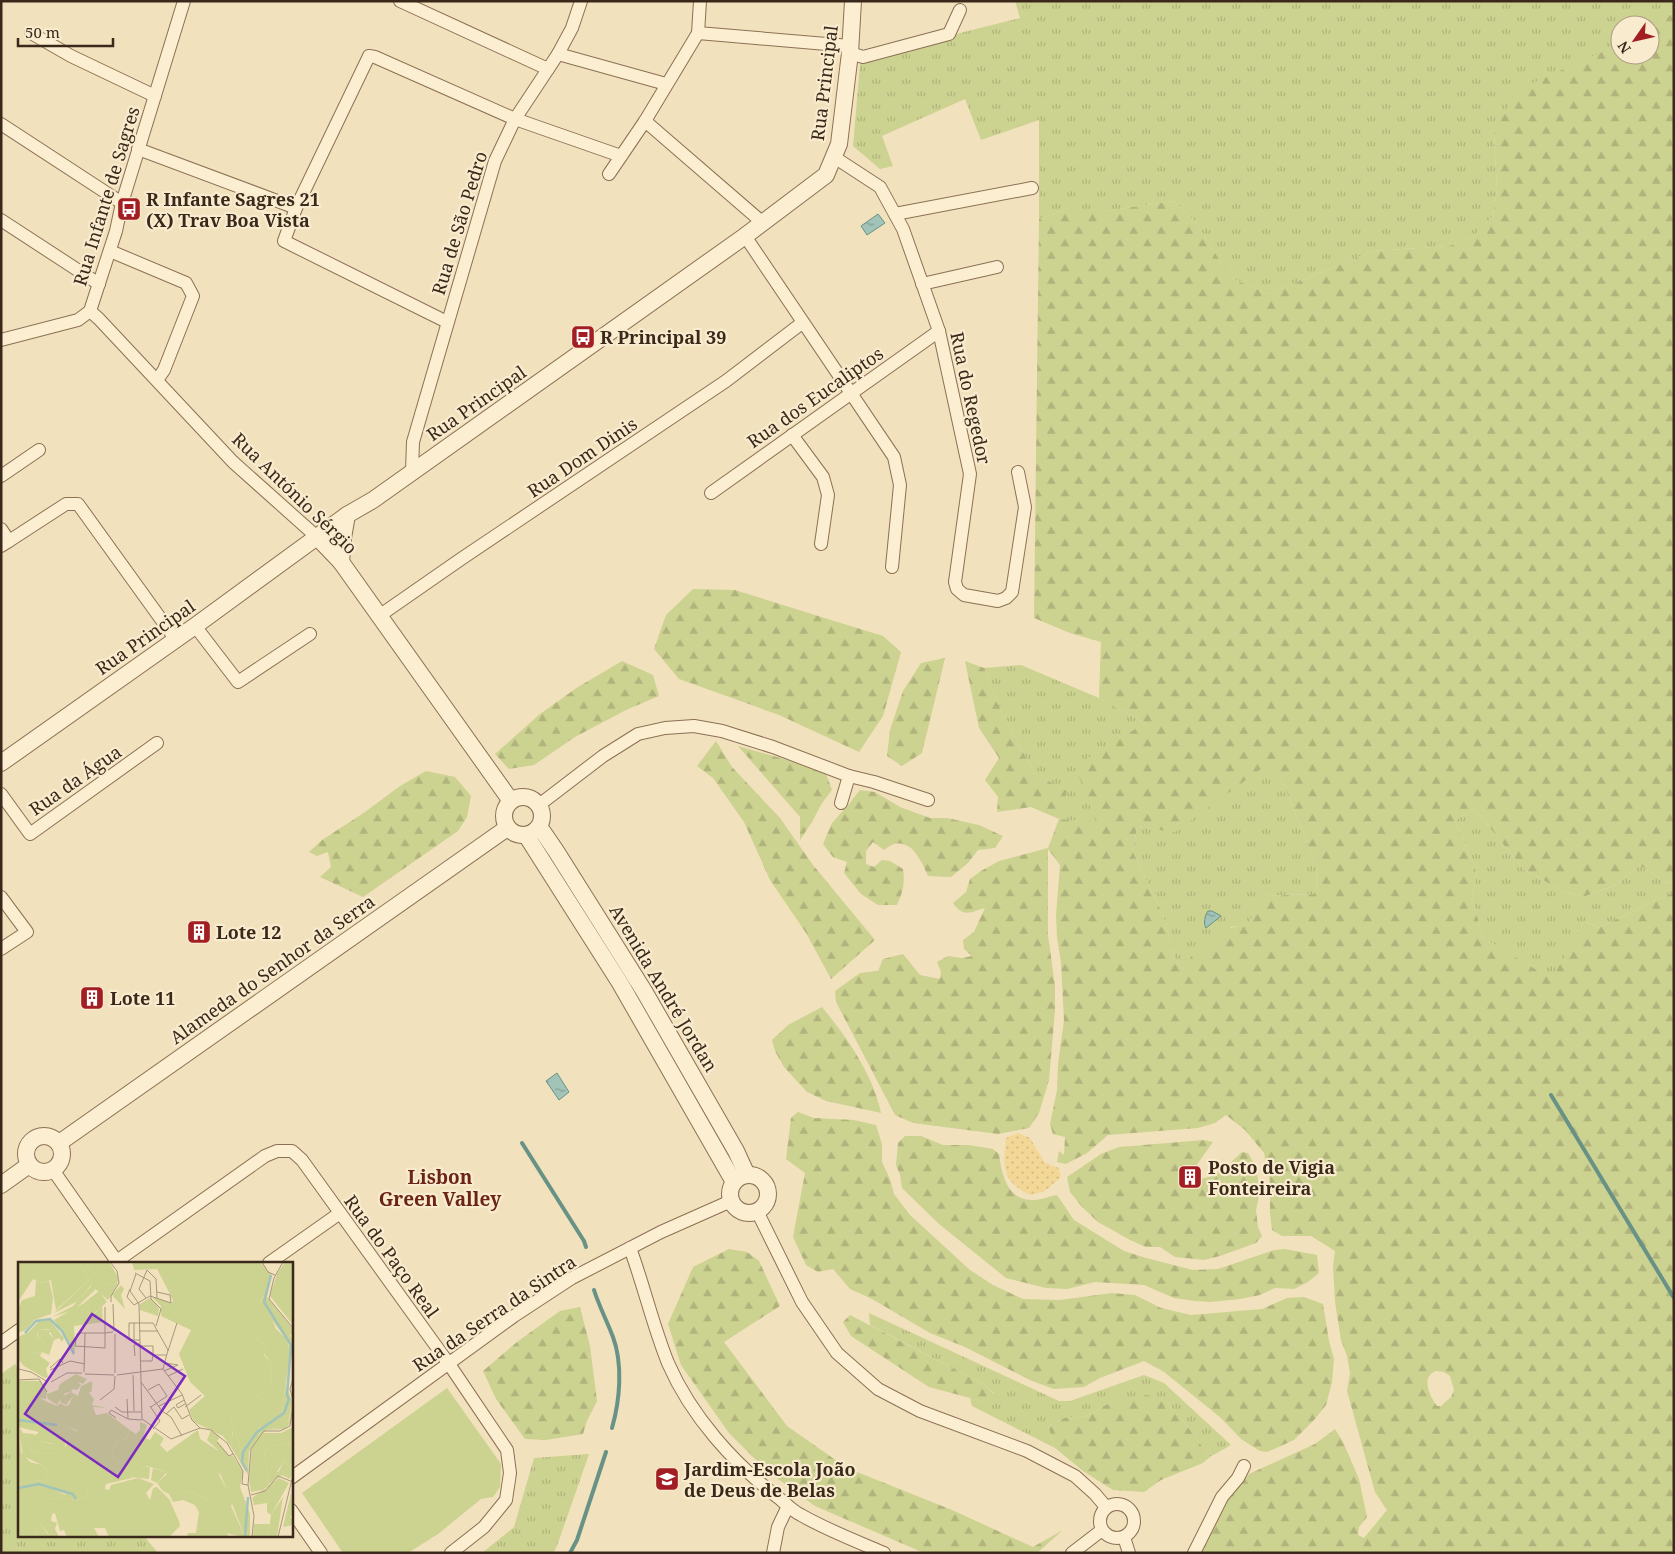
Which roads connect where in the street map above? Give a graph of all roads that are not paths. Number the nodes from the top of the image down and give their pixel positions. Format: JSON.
{"nodes":[{"id":1,"x":184,"y":1,"type":"edge"},
{"id":2,"x":400,"y":1,"type":"edge"},
{"id":3,"x":580,"y":1,"type":"edge"},
{"id":4,"x":700,"y":1,"type":"edge"},
{"id":5,"x":853,"y":1,"type":"edge"},
{"id":6,"x":960,"y":10,"type":"dead end"},
{"id":7,"x":32,"y":33,"type":"dead end"},
{"id":8,"x":698,"y":33,"type":"junction"},
{"id":9,"x":850,"y":50,"type":"junction"},
{"id":10,"x":558,"y":54,"type":"junction"},
{"id":11,"x":548,"y":69,"type":"junction"},
{"id":12,"x":666,"y":84,"type":"junction"},
{"id":13,"x":155,"y":96,"type":"junction"},
{"id":14,"x":515,"y":119,"type":"junction"},
{"id":15,"x":645,"y":121,"type":"junction"},
{"id":16,"x":1,"y":124,"type":"edge"},
{"id":17,"x":138,"y":149,"type":"junction"},
{"id":18,"x":621,"y":156,"type":"junction"},
{"id":19,"x":834,"y":157,"type":"junction"},
{"id":20,"x":610,"y":174,"type":"dead end"},
{"id":21,"x":1032,"y":188,"type":"dead end"},
{"id":22,"x":122,"y":203,"type":"junction"},
{"id":23,"x":296,"y":208,"type":"junction"},
{"id":24,"x":895,"y":214,"type":"junction"},
{"id":25,"x":1,"y":220,"type":"edge"},
{"id":26,"x":763,"y":223,"type":"junction"},
{"id":27,"x":745,"y":236,"type":"junction"},
{"id":28,"x":110,"y":251,"type":"junction"},
{"id":29,"x":997,"y":267,"type":"dead end"},
{"id":30,"x":99,"y":284,"type":"junction"},
{"id":31,"x":922,"y":284,"type":"junction"},
{"id":32,"x":90,"y":311,"type":"junction"},
{"id":33,"x":447,"y":322,"type":"junction"},
{"id":34,"x":802,"y":323,"type":"junction"},
{"id":35,"x":939,"y":331,"type":"junction"},
{"id":36,"x":1,"y":340,"type":"edge"},
{"id":37,"x":157,"y":380,"type":"junction"},
{"id":38,"x":851,"y":394,"type":"junction"},
{"id":39,"x":792,"y":435,"type":"junction"},
{"id":40,"x":39,"y":450,"type":"dead end"},
{"id":41,"x":412,"y":471,"type":"junction"},
{"id":42,"x":1018,"y":472,"type":"dead end"},
{"id":43,"x":1,"y":476,"type":"edge"},
{"id":44,"x":711,"y":493,"type":"dead end"},
{"id":45,"x":348,"y":516,"type":"junction"},
{"id":46,"x":1,"y":529,"type":"edge"},
{"id":47,"x":317,"y":537,"type":"junction"},
{"id":48,"x":5,"y":543,"type":"edge"},
{"id":49,"x":821,"y":544,"type":"dead end"},
{"id":50,"x":341,"y":562,"type":"junction"},
{"id":51,"x":892,"y":567,"type":"dead end"},
{"id":52,"x":379,"y":616,"type":"junction"},
{"id":53,"x":195,"y":626,"type":"junction"},
{"id":54,"x":310,"y":634,"type":"dead end"},
{"id":55,"x":176,"y":640,"type":"junction"},
{"id":56,"x":157,"y":743,"type":"dead end"},
{"id":57,"x":2,"y":761,"type":"edge"},
{"id":58,"x":849,"y":776,"type":"junction"},
{"id":59,"x":1,"y":794,"type":"edge"},
{"id":60,"x":928,"y":800,"type":"dead end"},
{"id":61,"x":511,"y":801,"type":"junction"},
{"id":62,"x":840,"y":803,"type":"dead end"},
{"id":63,"x":539,"y":805,"type":"junction"},
{"id":64,"x":507,"y":828,"type":"junction"},
{"id":65,"x":532,"y":831,"type":"junction"},
{"id":66,"x":1,"y":897,"type":"edge"},
{"id":67,"x":1,"y":949,"type":"edge"},
{"id":68,"x":59,"y":1144,"type":"junction"},
{"id":69,"x":29,"y":1165,"type":"junction"},
{"id":70,"x":54,"y":1170,"type":"junction"},
{"id":71,"x":741,"y":1178,"type":"junction"},
{"id":72,"x":1,"y":1185,"type":"edge"},
{"id":73,"x":731,"y":1202,"type":"junction"},
{"id":74,"x":757,"y":1211,"type":"junction"},
{"id":75,"x":340,"y":1213,"type":"junction"},
{"id":76,"x":630,"y":1248,"type":"junction"},
{"id":77,"x":116,"y":1262,"type":"edge"},
{"id":78,"x":270,"y":1262,"type":"edge"},
{"id":79,"x":18,"y":1331,"type":"edge"},
{"id":80,"x":1,"y":1343,"type":"edge"},
{"id":81,"x":449,"y":1364,"type":"junction"},
{"id":82,"x":1244,"y":1466,"type":"dead end"},
{"id":83,"x":292,"y":1477,"type":"edge"},
{"id":84,"x":788,"y":1506,"type":"junction"},
{"id":85,"x":1106,"y":1507,"type":"junction"},
{"id":86,"x":292,"y":1511,"type":"edge"},
{"id":87,"x":1102,"y":1530,"type":"junction"},
{"id":88,"x":1124,"y":1537,"type":"junction"},
{"id":89,"x":321,"y":1553,"type":"edge"},
{"id":90,"x":450,"y":1553,"type":"edge"},
{"id":91,"x":773,"y":1553,"type":"edge"},
{"id":92,"x":884,"y":1553,"type":"edge"},
{"id":93,"x":1072,"y":1553,"type":"edge"},
{"id":94,"x":1129,"y":1553,"type":"edge"},
{"id":95,"x":1194,"y":1553,"type":"edge"}],
"edges":[{"from":1,"to":13,"type":"street","name":"Rua Infante de Sagres"},
{"from":2,"to":11,"type":"street"},
{"from":3,"to":10,"type":"street","name":"Rua de São Pedro"},
{"from":4,"to":8,"type":"street"},
{"from":5,"to":9,"type":"street","name":"Rua Principal"},
{"from":6,"to":9,"type":"street"},
{"from":7,"to":13,"type":"street"},
{"from":8,"to":9,"type":"street"},
{"from":8,"to":12,"type":"street"},
{"from":9,"to":19,"type":"street","name":"Rua Principal"},
{"from":10,"to":11,"type":"street","name":"Rua de São Pedro"},
{"from":10,"to":12,"type":"street"},
{"from":11,"to":14,"type":"street","name":"Rua de São Pedro"},
{"from":12,"to":15,"type":"street"},
{"from":13,"to":17,"type":"street","name":"Rua Infante de Sagres"},
{"from":14,"to":18,"type":"street"},
{"from":14,"to":23,"type":"street"},
{"from":14,"to":33,"type":"street","name":"Rua de São Pedro"},
{"from":15,"to":18,"type":"street"},
{"from":15,"to":26,"type":"street"},
{"from":16,"to":22,"type":"street"},
{"from":17,"to":22,"type":"street","name":"Rua Infante de Sagres"},
{"from":17,"to":23,"type":"street"},
{"from":18,"to":20,"type":"street"},
{"from":19,"to":24,"type":"street","name":"Rua do Regedor"},
{"from":19,"to":26,"type":"street","name":"Rua Principal"},
{"from":21,"to":24,"type":"street"},
{"from":22,"to":28,"type":"street","name":"Rua Infante de Sagres"},
{"from":23,"to":33,"type":"street"},
{"from":24,"to":31,"type":"street","name":"Rua do Regedor"},
{"from":25,"to":30,"type":"street"},
{"from":26,"to":27,"type":"street","name":"Rua Principal"},
{"from":27,"to":34,"type":"street"},
{"from":27,"to":41,"type":"street","name":"Rua Principal"},
{"from":28,"to":30,"type":"street","name":"Rua Infante de Sagres"},
{"from":28,"to":37,"type":"street"},
{"from":29,"to":31,"type":"street"},
{"from":30,"to":32,"type":"street","name":"Rua Infante de Sagres"},
{"from":31,"to":35,"type":"street","name":"Rua do Regedor"},
{"from":32,"to":36,"type":"street","name":"Rua Infante de Sagres"},
{"from":32,"to":37,"type":"street","name":"Rua António Sérgio"},
{"from":33,"to":41,"type":"street","name":"Rua de São Pedro"},
{"from":34,"to":38,"type":"street"},
{"from":34,"to":52,"type":"street","name":"Rua Dom Dinis"},
{"from":35,"to":38,"type":"street","name":"Rua dos Eucaliptos"},
{"from":35,"to":42,"type":"street","name":"Rua do Regedor"},
{"from":37,"to":47,"type":"street","name":"Rua António Sérgio"},
{"from":38,"to":39,"type":"street","name":"Rua dos Eucaliptos"},
{"from":38,"to":51,"type":"street"},
{"from":39,"to":44,"type":"street","name":"Rua dos Eucaliptos"},
{"from":39,"to":49,"type":"street"},
{"from":40,"to":43,"type":"street"},
{"from":41,"to":45,"type":"street","name":"Rua Principal"},
{"from":45,"to":47,"type":"street","name":"Rua Principal"},
{"from":45,"to":50,"type":"street"},
{"from":46,"to":48,"type":"street"},
{"from":47,"to":50,"type":"street","name":"Rua António Sérgio"},
{"from":47,"to":53,"type":"street","name":"Rua Principal"},
{"from":48,"to":55,"type":"street"},
{"from":50,"to":52,"type":"street","name":"Rua António Sérgio"},
{"from":52,"to":61,"type":"street","name":"Rua António Sérgio"},
{"from":53,"to":54,"type":"street"},
{"from":53,"to":55,"type":"street","name":"Rua Principal"},
{"from":55,"to":57,"type":"street","name":"Rua Principal"},
{"from":56,"to":59,"type":"street","name":"Rua da Água"},
{"from":58,"to":60,"type":"street"},
{"from":58,"to":62,"type":"street"},
{"from":58,"to":63,"type":"street"},
{"from":61,"to":63,"type":"street"},
{"from":61,"to":64,"type":"street"},
{"from":63,"to":65,"type":"street"},
{"from":64,"to":65,"type":"street"},
{"from":64,"to":68,"type":"street","name":"Alameda do Senhor da Serra"},
{"from":65,"to":71,"type":"street","name":"Avenida André Jordan"},
{"from":66,"to":67,"type":"street"},
{"from":68,"to":69,"type":"street"},
{"from":68,"to":70,"type":"street"},
{"from":69,"to":70,"type":"street"},
{"from":69,"to":72,"type":"street"},
{"from":70,"to":77,"type":"street","name":"Rua do Paço Real"},
{"from":71,"to":73,"type":"street"},
{"from":71,"to":74,"type":"street"},
{"from":73,"to":74,"type":"street"},
{"from":73,"to":76,"type":"street","name":"Rua da Serra da Sintra"},
{"from":74,"to":85,"type":"street"},
{"from":75,"to":77,"type":"street","name":"Rua do Paço Real"},
{"from":75,"to":78,"type":"street"},
{"from":75,"to":81,"type":"street","name":"Rua do Paço Real"},
{"from":76,"to":81,"type":"street","name":"Rua da Serra da Sintra"},
{"from":76,"to":84,"type":"street"},
{"from":79,"to":80,"type":"street"},
{"from":81,"to":83,"type":"street","name":"Rua da Serra da Sintra"},
{"from":81,"to":90,"type":"street","name":"Rua do Paço Real"},
{"from":82,"to":95,"type":"street"},
{"from":84,"to":91,"type":"street"},
{"from":84,"to":92,"type":"street"},
{"from":85,"to":87,"type":"street"},
{"from":85,"to":88,"type":"street"},
{"from":86,"to":89,"type":"street"},
{"from":87,"to":88,"type":"street"},
{"from":87,"to":93,"type":"street"},
{"from":88,"to":94,"type":"street"}]}
